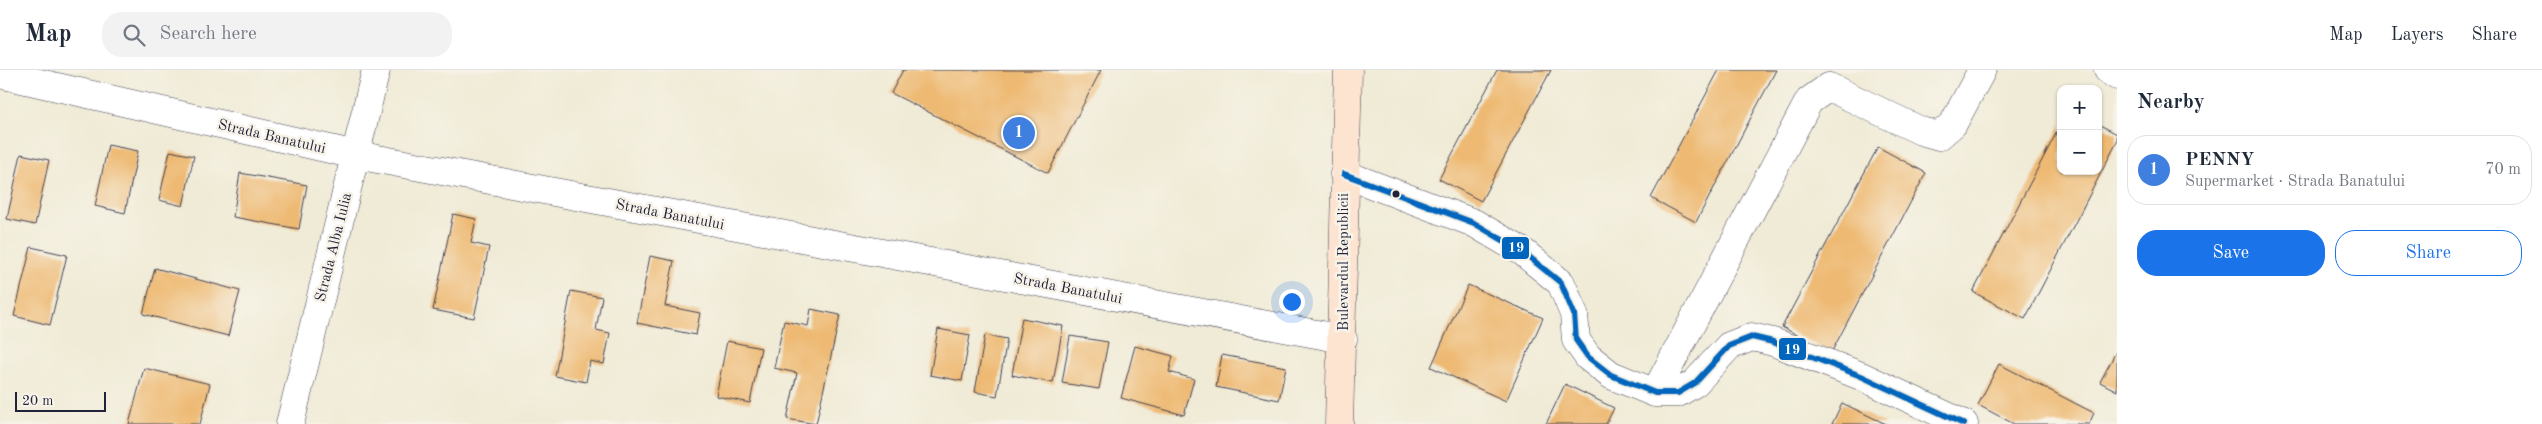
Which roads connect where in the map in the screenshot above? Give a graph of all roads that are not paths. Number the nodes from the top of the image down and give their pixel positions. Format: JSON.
{"nodes":[{"id":1,"x":376,"y":70,"type":"edge"},
{"id":2,"x":1348,"y":70,"type":"edge"},
{"id":3,"x":1982,"y":70,"type":"edge"},
{"id":4,"x":2108,"y":70,"type":"edge"},
{"id":5,"x":0,"y":74,"type":"edge"},
{"id":6,"x":2117,"y":76,"type":"edge"},
{"id":7,"x":356,"y":155,"type":"junction"},
{"id":8,"x":1344,"y":174,"type":"junction"},
{"id":9,"x":1342,"y":339,"type":"junction"},
{"id":10,"x":1655,"y":393,"type":"junction"},
{"id":11,"x":290,"y":424,"type":"edge"},
{"id":12,"x":1340,"y":424,"type":"edge"},
{"id":13,"x":1964,"y":424,"type":"edge"}],
"edges":[{"from":1,"to":7,"type":"street","name":"Strada Alba Iulia"},
{"from":2,"to":8,"type":"main road","name":"Bulevardul Republicii"},
{"from":3,"to":10,"type":"street"},
{"from":4,"to":6,"type":"street"},
{"from":5,"to":7,"type":"street","name":"Strada Banatului"},
{"from":7,"to":9,"type":"street","name":"Strada Banatului"},
{"from":7,"to":11,"type":"street","name":"Strada Alba Iulia"},
{"from":8,"to":9,"type":"main road","name":"Bulevardul Republicii"},
{"from":8,"to":10,"type":"street"},
{"from":9,"to":12,"type":"main road","name":"Bulevardul Republicii"},
{"from":10,"to":13,"type":"street"}]}
